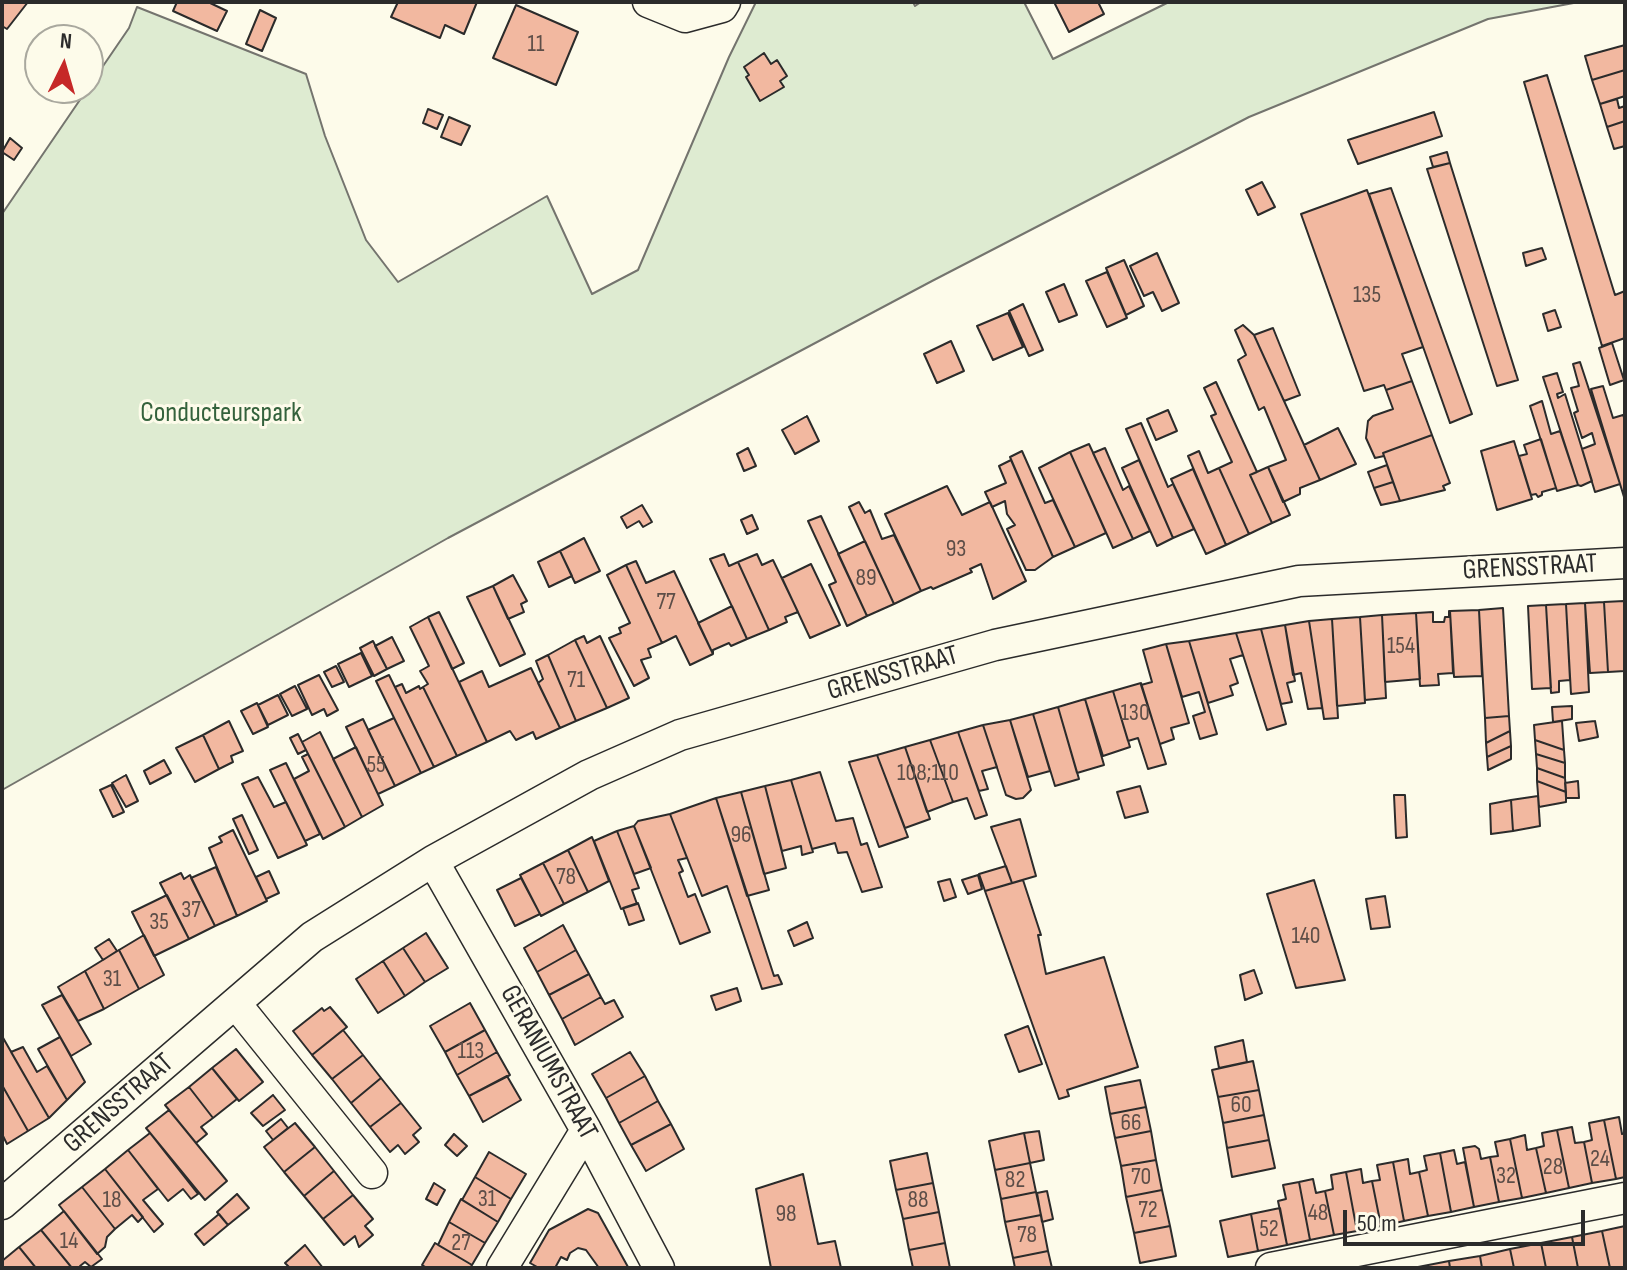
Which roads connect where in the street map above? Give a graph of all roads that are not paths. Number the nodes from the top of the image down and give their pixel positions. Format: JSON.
{"nodes":[{"id":1,"x":648,"y":2,"type":"edge"},
{"id":2,"x":725,"y":2,"type":"edge"},
{"id":3,"x":1625,"y":563,"type":"edge"},
{"id":4,"x":433,"y":861,"type":"junction"},
{"id":5,"x":236,"y":1004,"type":"junction"},
{"id":6,"x":586,"y":1130,"type":"junction"},
{"id":7,"x":372,"y":1173,"type":"dead end"},
{"id":8,"x":1625,"y":1198,"type":"edge"},
{"id":9,"x":2,"y":1204,"type":"edge"},
{"id":10,"x":502,"y":1268,"type":"edge"},
{"id":11,"x":659,"y":1268,"type":"edge"},
{"id":12,"x":1271,"y":1268,"type":"edge"}],
"edges":[{"from":1,"to":2,"type":"street"},
{"from":3,"to":4,"type":"street","name":"GRENSSTRAAT"},
{"from":4,"to":5,"type":"street","name":"GRENSSTRAAT"},
{"from":4,"to":6,"type":"street","name":"GERANIUMSTRAAT"},
{"from":5,"to":7,"type":"street"},
{"from":5,"to":9,"type":"street","name":"GRENSSTRAAT"},
{"from":6,"to":10,"type":"street"},
{"from":6,"to":11,"type":"street","name":"GERANIUMSTRAAT"},
{"from":8,"to":12,"type":"street"}]}
